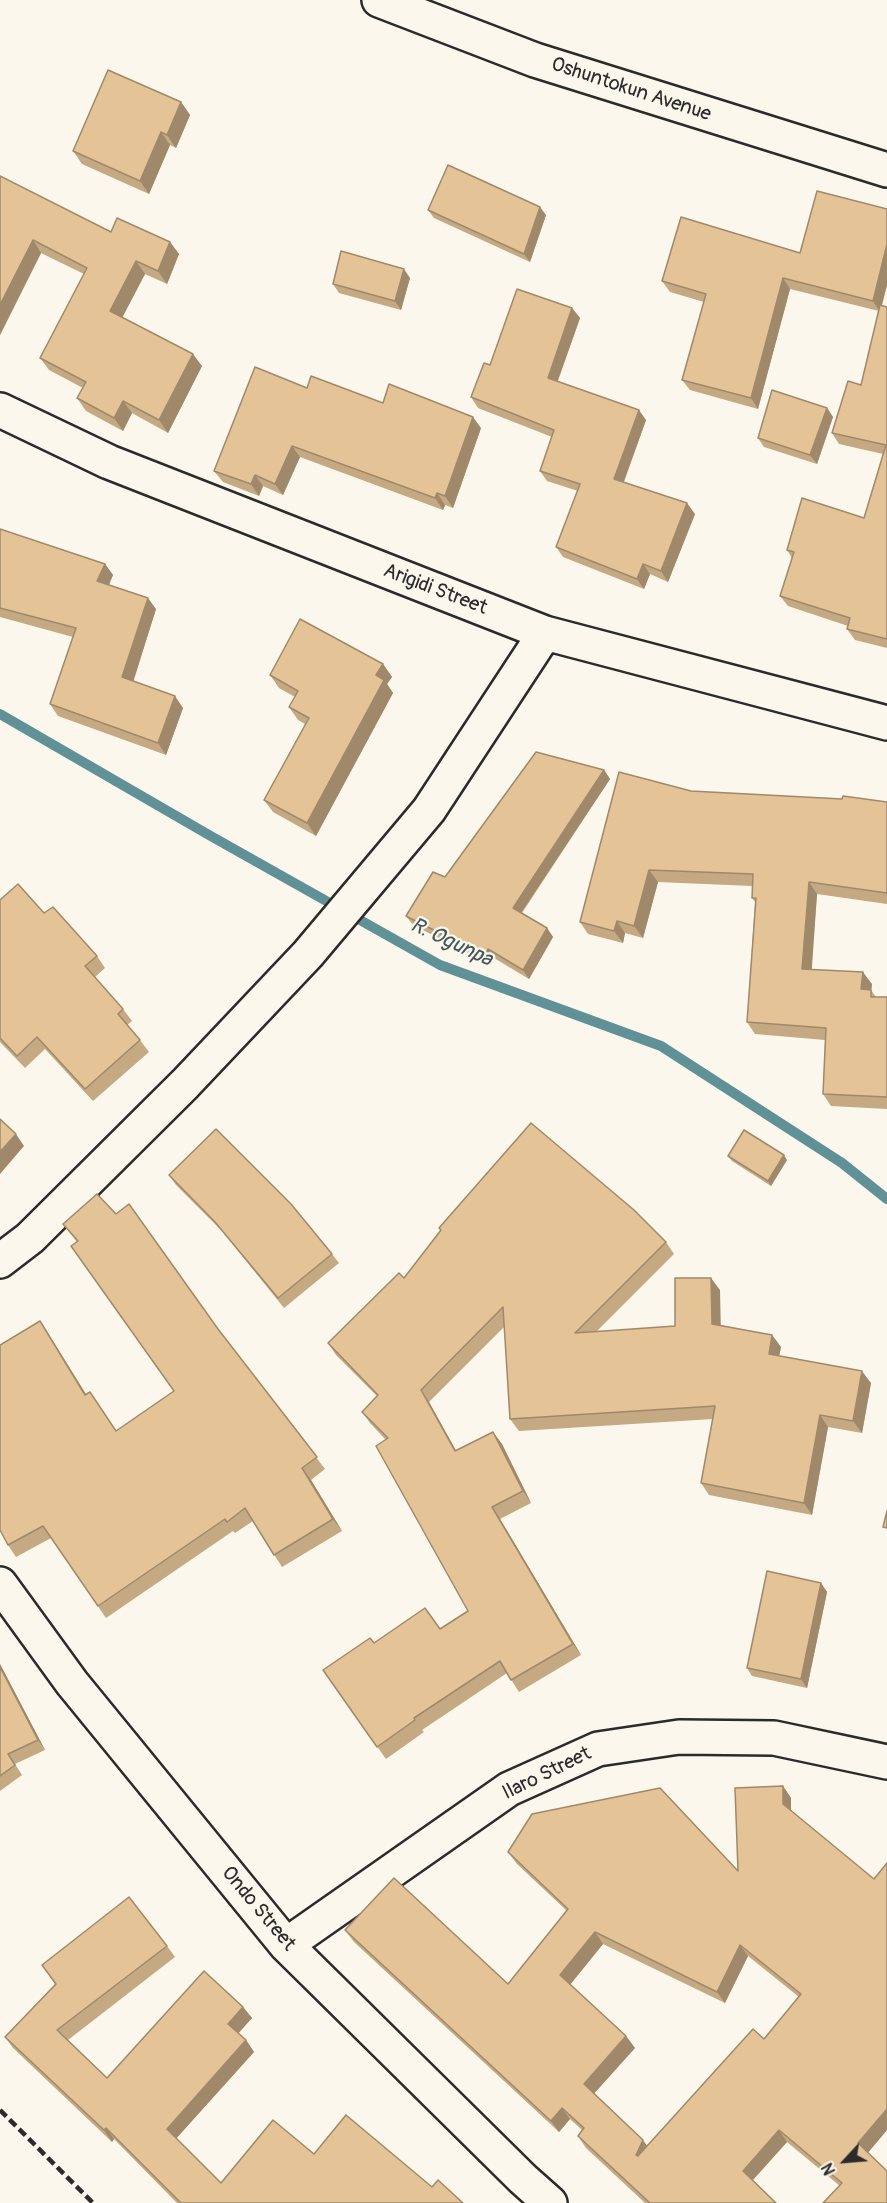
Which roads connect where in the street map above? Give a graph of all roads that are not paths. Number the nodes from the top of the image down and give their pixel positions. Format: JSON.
{"nodes":[{"id":1,"x":379,"y":0,"type":"edge"},
{"id":2,"x":887,"y":171,"type":"edge"},
{"id":3,"x":0,"y":410,"type":"edge"},
{"id":4,"x":545,"y":633,"type":"junction"},
{"id":5,"x":887,"y":723,"type":"edge"},
{"id":6,"x":0,"y":1261,"type":"edge"},
{"id":7,"x":0,"y":1584,"type":"edge"},
{"id":8,"x":887,"y":1762,"type":"edge"},
{"id":9,"x":286,"y":1945,"type":"junction"},
{"id":10,"x":550,"y":2203,"type":"edge"}],
"edges":[{"from":1,"to":2,"type":"street","name":"Oshuntokun Avenue"},
{"from":3,"to":4,"type":"street","name":"Arigidi Street"},
{"from":4,"to":5,"type":"street","name":"Arigidi Street"},
{"from":4,"to":6,"type":"street"},
{"from":7,"to":9,"type":"street","name":"Ondo Street"},
{"from":8,"to":9,"type":"street","name":"Ilaro Street"},
{"from":9,"to":10,"type":"street","name":"Ondo Street"}]}
